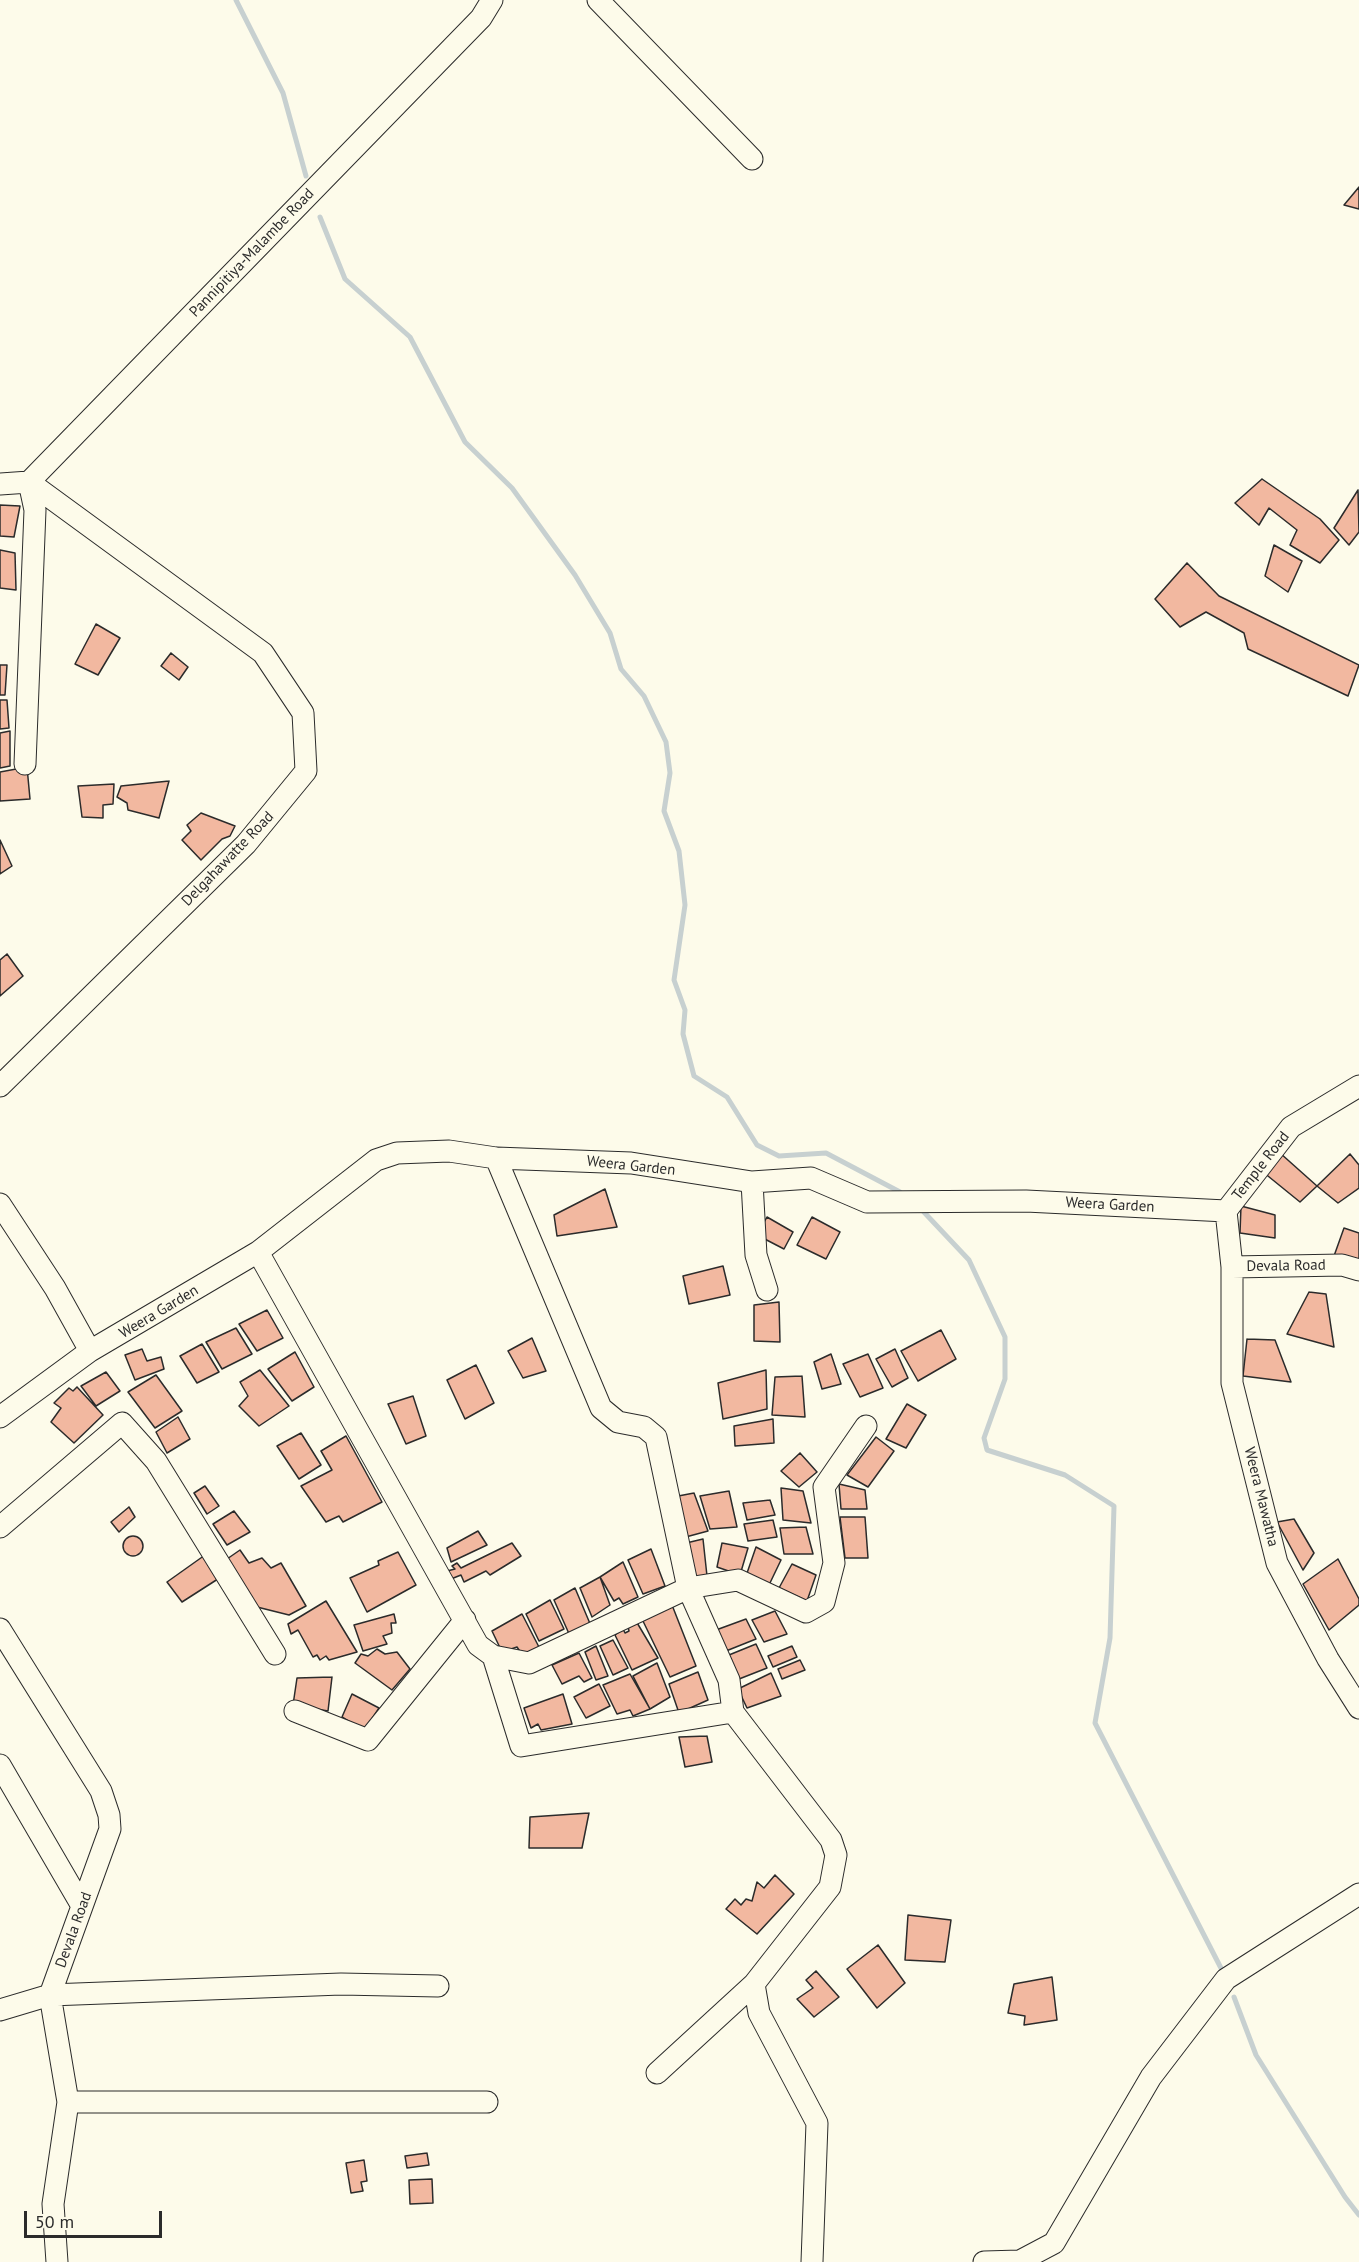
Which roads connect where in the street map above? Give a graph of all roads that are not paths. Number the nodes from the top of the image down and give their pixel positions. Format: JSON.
{"nodes":[{"id":1,"x":492,"y":0,"type":"edge"},
{"id":2,"x":598,"y":0,"type":"edge"},
{"id":3,"x":752,"y":159,"type":"dead end"},
{"id":4,"x":29,"y":482,"type":"junction"},
{"id":5,"x":0,"y":484,"type":"edge"},
{"id":6,"x":25,"y":764,"type":"dead end"},
{"id":7,"x":0,"y":1086,"type":"edge"},
{"id":8,"x":1359,"y":1086,"type":"edge"},
{"id":9,"x":496,"y":1158,"type":"junction"},
{"id":10,"x":752,"y":1182,"type":"junction"},
{"id":11,"x":0,"y":1204,"type":"edge"},
{"id":12,"x":1226,"y":1211,"type":"junction"},
{"id":13,"x":258,"y":1252,"type":"junction"},
{"id":14,"x":1232,"y":1267,"type":"junction"},
{"id":15,"x":1359,"y":1270,"type":"edge"},
{"id":16,"x":767,"y":1290,"type":"dead end"},
{"id":17,"x":90,"y":1351,"type":"junction"},
{"id":18,"x":0,"y":1417,"type":"edge"},
{"id":19,"x":866,"y":1426,"type":"dead end"},
{"id":20,"x":0,"y":1527,"type":"edge"},
{"id":21,"x":688,"y":1588,"type":"junction"},
{"id":22,"x":465,"y":1620,"type":"junction"},
{"id":23,"x":0,"y":1629,"type":"edge"},
{"id":24,"x":275,"y":1654,"type":"dead end"},
{"id":25,"x":493,"y":1656,"type":"junction"},
{"id":26,"x":1359,"y":1708,"type":"edge"},
{"id":27,"x":296,"y":1711,"type":"dead end"},
{"id":28,"x":733,"y":1712,"type":"junction"},
{"id":29,"x":0,"y":1765,"type":"edge"},
{"id":30,"x":1359,"y":1894,"type":"edge"},
{"id":31,"x":82,"y":1906,"type":"junction"},
{"id":32,"x":754,"y":1984,"type":"junction"},
{"id":33,"x":438,"y":1986,"type":"dead end"},
{"id":34,"x":50,"y":1995,"type":"junction"},
{"id":35,"x":0,"y":2010,"type":"edge"},
{"id":36,"x":657,"y":2073,"type":"dead end"},
{"id":37,"x":68,"y":2102,"type":"junction"},
{"id":38,"x":487,"y":2102,"type":"dead end"},
{"id":39,"x":57,"y":2262,"type":"edge"},
{"id":40,"x":812,"y":2262,"type":"edge"},
{"id":41,"x":984,"y":2262,"type":"edge"}],
"edges":[{"from":1,"to":4,"type":"street","name":"Pannipitiya-Malambe Road"},
{"from":2,"to":3,"type":"street"},
{"from":4,"to":5,"type":"street"},
{"from":4,"to":6,"type":"street"},
{"from":4,"to":7,"type":"street","name":"Delgahawatte Road"},
{"from":8,"to":12,"type":"street","name":"Temple Road"},
{"from":9,"to":10,"type":"street","name":"Weera Garden"},
{"from":9,"to":13,"type":"street","name":"Weera Garden"},
{"from":9,"to":21,"type":"street"},
{"from":10,"to":12,"type":"street","name":"Weera Garden"},
{"from":10,"to":16,"type":"street"},
{"from":11,"to":17,"type":"street"},
{"from":12,"to":14,"type":"street","name":"Devala Road"},
{"from":13,"to":17,"type":"street","name":"Weera Garden"},
{"from":13,"to":22,"type":"street"},
{"from":14,"to":15,"type":"street","name":"Devala Road"},
{"from":14,"to":26,"type":"street","name":"Weera Mawatha"},
{"from":17,"to":18,"type":"street","name":"Weera Garden"},
{"from":19,"to":21,"type":"street"},
{"from":20,"to":24,"type":"street"},
{"from":21,"to":25,"type":"street"},
{"from":21,"to":28,"type":"street"},
{"from":22,"to":25,"type":"street"},
{"from":22,"to":27,"type":"street"},
{"from":23,"to":31,"type":"street","name":"Devala Road"},
{"from":25,"to":28,"type":"street"},
{"from":28,"to":32,"type":"street"},
{"from":29,"to":31,"type":"street"},
{"from":30,"to":41,"type":"street"},
{"from":31,"to":34,"type":"street","name":"Devala Road"},
{"from":32,"to":36,"type":"street"},
{"from":32,"to":40,"type":"street"},
{"from":33,"to":34,"type":"street"},
{"from":34,"to":35,"type":"street"},
{"from":34,"to":37,"type":"street","name":"Devala Road"},
{"from":37,"to":38,"type":"street"},
{"from":37,"to":39,"type":"street","name":"Devala Road"}]}
